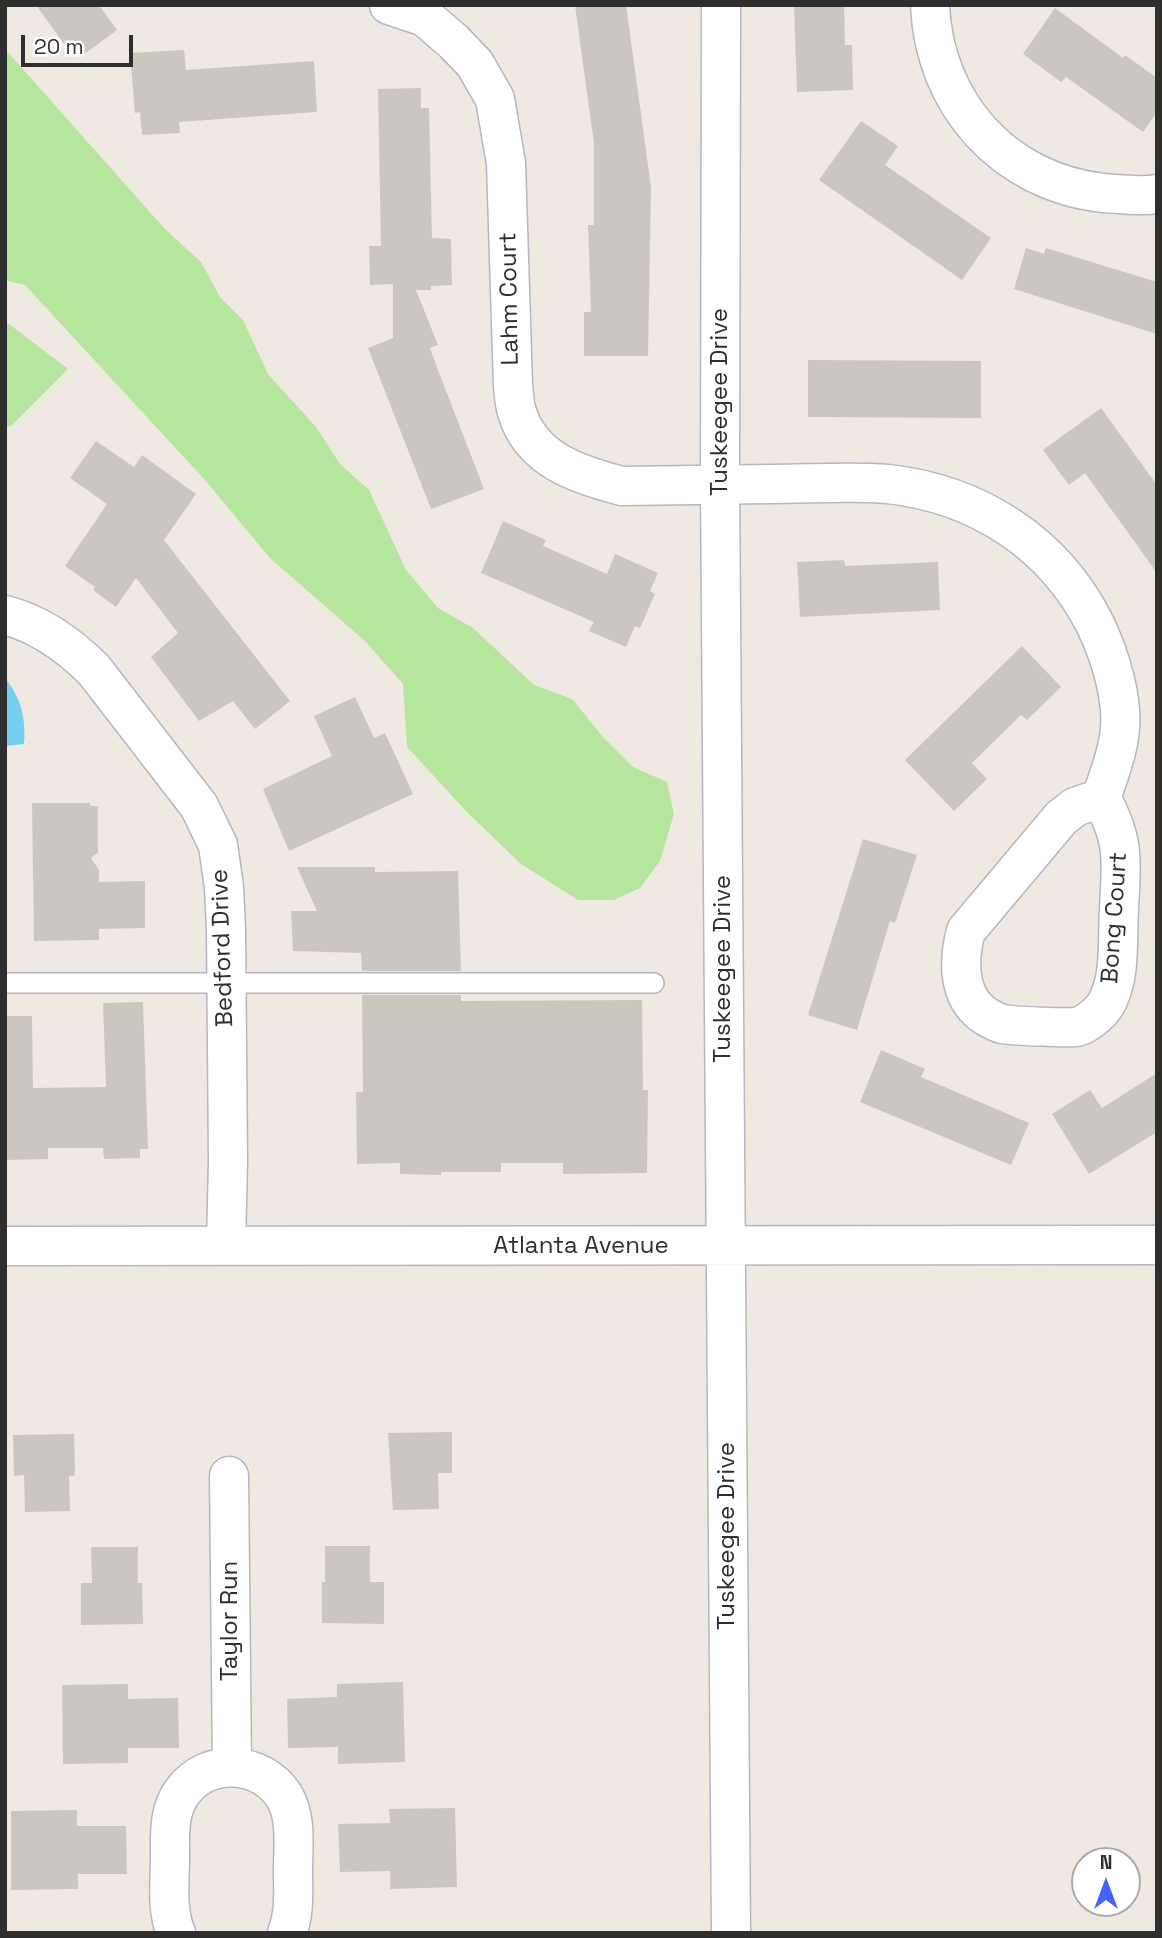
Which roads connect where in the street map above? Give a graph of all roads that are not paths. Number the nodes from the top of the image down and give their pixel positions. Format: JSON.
{"nodes":[{"id":1,"x":389,"y":5,"type":"edge"},
{"id":2,"x":721,"y":5,"type":"edge"},
{"id":3,"x":930,"y":5,"type":"edge"},
{"id":4,"x":1157,"y":194,"type":"edge"},
{"id":5,"x":720,"y":484,"type":"junction"},
{"id":6,"x":5,"y":615,"type":"edge"},
{"id":7,"x":1101,"y":798,"type":"junction"},
{"id":8,"x":5,"y":983,"type":"edge"},
{"id":9,"x":227,"y":983,"type":"junction"},
{"id":10,"x":653,"y":983,"type":"dead end"},
{"id":11,"x":226,"y":1245,"type":"junction"},
{"id":12,"x":1157,"y":1245,"type":"edge"},
{"id":13,"x":5,"y":1246,"type":"edge"},
{"id":14,"x":725,"y":1246,"type":"junction"},
{"id":15,"x":229,"y":1476,"type":"dead end"},
{"id":16,"x":232,"y":1767,"type":"junction"},
{"id":17,"x":176,"y":1933,"type":"edge"},
{"id":18,"x":287,"y":1933,"type":"edge"},
{"id":19,"x":730,"y":1933,"type":"edge"}],
"edges":[{"from":1,"to":5,"type":"street","name":"Lahm Court"},
{"from":2,"to":5,"type":"street","name":"Tuskeegee Drive"},
{"from":3,"to":4,"type":"street"},
{"from":5,"to":7,"type":"street"},
{"from":5,"to":14,"type":"street","name":"Tuskeegee Drive"},
{"from":6,"to":9,"type":"street","name":"Bedford Drive"},
{"from":7,"to":7,"type":"street","name":"Bong Court"},
{"from":8,"to":9,"type":"lane"},
{"from":9,"to":10,"type":"lane"},
{"from":9,"to":11,"type":"street","name":"Bedford Drive"},
{"from":11,"to":13,"type":"street","name":"Atlanta Avenue"},
{"from":11,"to":14,"type":"street","name":"Atlanta Avenue"},
{"from":12,"to":14,"type":"street","name":"Atlanta Avenue"},
{"from":14,"to":19,"type":"street","name":"Tuskeegee Drive"},
{"from":15,"to":16,"type":"street","name":"Taylor Run"},
{"from":16,"to":17,"type":"street"},
{"from":16,"to":18,"type":"street"}]}
